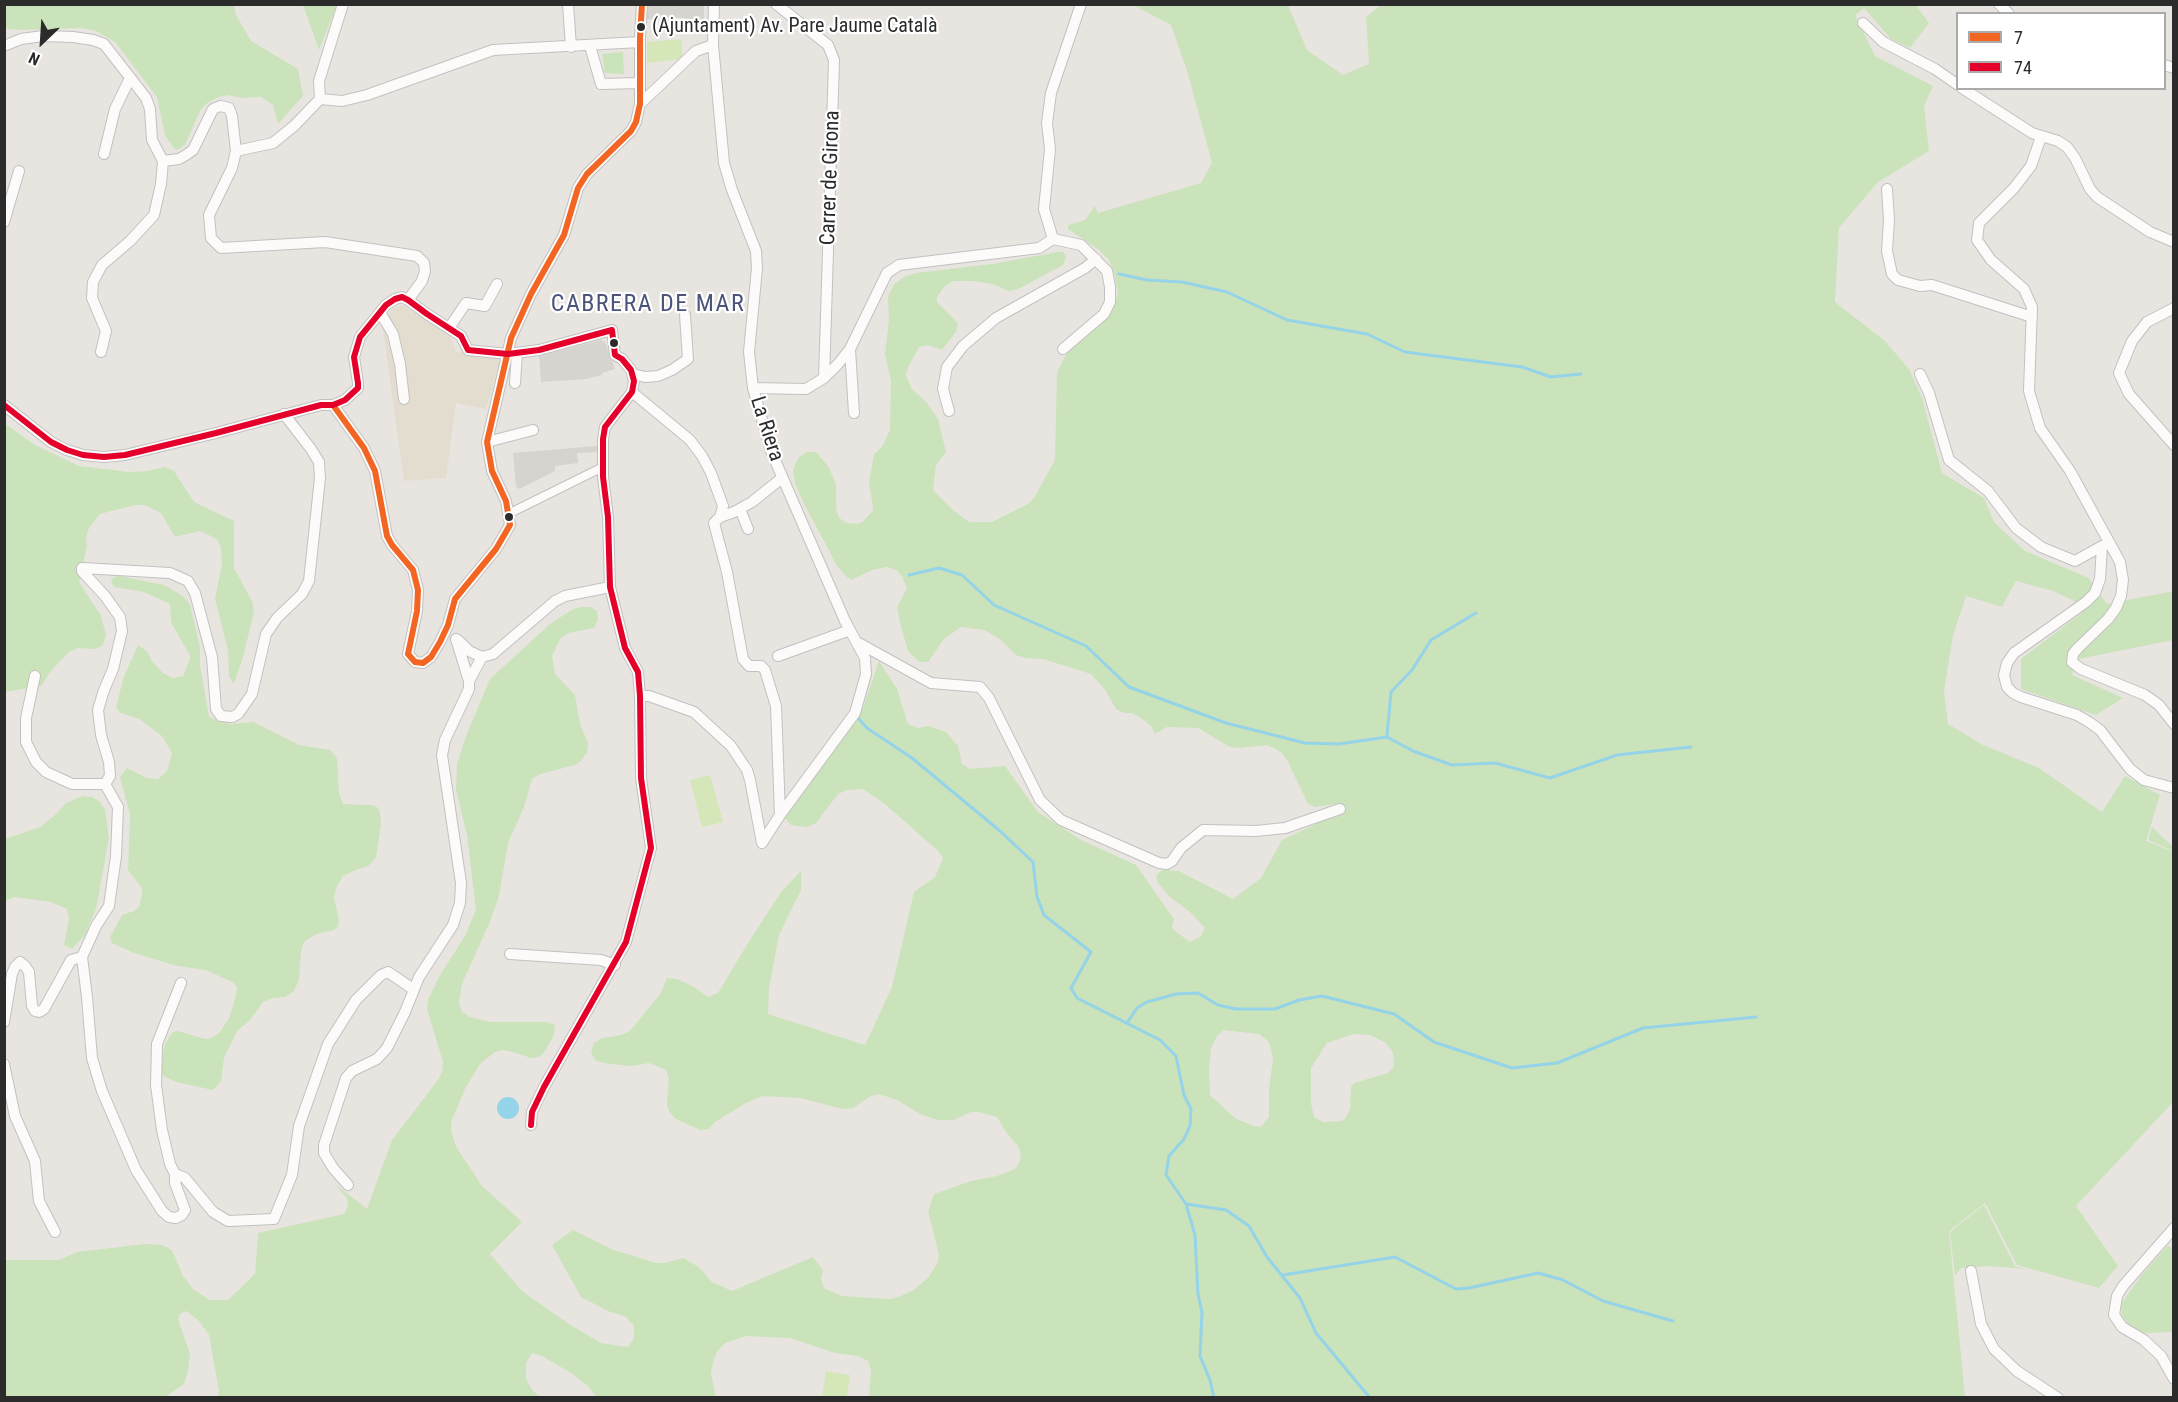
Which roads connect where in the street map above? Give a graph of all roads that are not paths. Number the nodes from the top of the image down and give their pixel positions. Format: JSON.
{"nodes":[{"id":1,"x":343,"y":4,"type":"edge"},
{"id":2,"x":568,"y":4,"type":"edge"},
{"id":3,"x":642,"y":4,"type":"edge"},
{"id":4,"x":714,"y":4,"type":"edge"},
{"id":5,"x":776,"y":4,"type":"edge"},
{"id":6,"x":1081,"y":4,"type":"edge"},
{"id":7,"x":1863,"y":23,"type":"dead end"},
{"id":8,"x":640,"y":42,"type":"junction"},
{"id":9,"x":713,"y":45,"type":"junction"},
{"id":10,"x":4,"y":46,"type":"edge"},
{"id":11,"x":590,"y":46,"type":"junction"},
{"id":12,"x":572,"y":47,"type":"junction"},
{"id":13,"x":130,"y":78,"type":"junction"},
{"id":14,"x":640,"y":83,"type":"junction"},
{"id":15,"x":1956,"y":84,"type":"edge"},
{"id":16,"x":1965,"y":90,"type":"edge"},
{"id":17,"x":320,"y":99,"type":"junction"},
{"id":18,"x":640,"y":104,"type":"junction"},
{"id":19,"x":2041,"y":137,"type":"junction"},
{"id":20,"x":236,"y":151,"type":"junction"},
{"id":21,"x":104,"y":154,"type":"dead end"},
{"id":22,"x":163,"y":161,"type":"junction"},
{"id":23,"x":19,"y":171,"type":"dead end"},
{"id":24,"x":1887,"y":189,"type":"dead end"},
{"id":25,"x":4,"y":222,"type":"edge"},
{"id":26,"x":1053,"y":239,"type":"junction"},
{"id":27,"x":2174,"y":242,"type":"edge"},
{"id":28,"x":1096,"y":259,"type":"junction"},
{"id":29,"x":497,"y":284,"type":"dead end"},
{"id":30,"x":408,"y":300,"type":"junction"},
{"id":31,"x":2174,"y":308,"type":"edge"},
{"id":32,"x":381,"y":314,"type":"junction"},
{"id":33,"x":685,"y":315,"type":"dead end"},
{"id":34,"x":2032,"y":317,"type":"junction"},
{"id":35,"x":449,"y":328,"type":"junction"},
{"id":36,"x":1064,"y":349,"type":"dead end"},
{"id":37,"x":850,"y":350,"type":"junction"},
{"id":38,"x":101,"y":352,"type":"dead end"},
{"id":39,"x":513,"y":353,"type":"junction"},
{"id":40,"x":633,"y":374,"type":"junction"},
{"id":41,"x":1920,"y":374,"type":"dead end"},
{"id":42,"x":824,"y":378,"type":"junction"},
{"id":43,"x":515,"y":383,"type":"dead end"},
{"id":44,"x":753,"y":388,"type":"junction"},
{"id":45,"x":632,"y":392,"type":"junction"},
{"id":46,"x":404,"y":399,"type":"dead end"},
{"id":47,"x":4,"y":405,"type":"edge"},
{"id":48,"x":333,"y":405,"type":"junction"},
{"id":49,"x":949,"y":411,"type":"dead end"},
{"id":50,"x":284,"y":414,"type":"junction"},
{"id":51,"x":854,"y":414,"type":"dead end"},
{"id":52,"x":533,"y":430,"type":"dead end"},
{"id":53,"x":487,"y":442,"type":"junction"},
{"id":54,"x":2174,"y":445,"type":"edge"},
{"id":55,"x":603,"y":467,"type":"junction"},
{"id":56,"x":782,"y":478,"type":"junction"},
{"id":57,"x":740,"y":509,"type":"junction"},
{"id":58,"x":508,"y":514,"type":"junction"},
{"id":59,"x":720,"y":517,"type":"junction"},
{"id":60,"x":2102,"y":527,"type":"junction"},
{"id":61,"x":748,"y":529,"type":"dead end"},
{"id":62,"x":2102,"y":546,"type":"junction"},
{"id":63,"x":610,"y":587,"type":"junction"},
{"id":64,"x":448,"y":625,"type":"junction"},
{"id":65,"x":850,"y":630,"type":"junction"},
{"id":66,"x":456,"y":639,"type":"junction"},
{"id":67,"x":857,"y":642,"type":"junction"},
{"id":68,"x":778,"y":656,"type":"dead end"},
{"id":69,"x":483,"y":657,"type":"junction"},
{"id":70,"x":35,"y":676,"type":"dead end"},
{"id":71,"x":469,"y":681,"type":"junction"},
{"id":72,"x":640,"y":696,"type":"junction"},
{"id":73,"x":2174,"y":724,"type":"edge"},
{"id":74,"x":105,"y":784,"type":"junction"},
{"id":75,"x":2174,"y":788,"type":"edge"},
{"id":76,"x":1340,"y":809,"type":"dead end"},
{"id":77,"x":780,"y":815,"type":"junction"},
{"id":78,"x":510,"y":954,"type":"dead end"},
{"id":79,"x":82,"y":957,"type":"junction"},
{"id":80,"x":615,"y":965,"type":"junction"},
{"id":81,"x":181,"y":983,"type":"dead end"},
{"id":82,"x":413,"y":989,"type":"junction"},
{"id":83,"x":4,"y":1022,"type":"edge"},
{"id":84,"x":4,"y":1064,"type":"edge"},
{"id":85,"x":531,"y":1125,"type":"dead end"},
{"id":86,"x":175,"y":1173,"type":"junction"},
{"id":87,"x":348,"y":1185,"type":"dead end"},
{"id":88,"x":2174,"y":1228,"type":"edge"},
{"id":89,"x":55,"y":1232,"type":"dead end"},
{"id":90,"x":1971,"y":1271,"type":"dead end"},
{"id":91,"x":2174,"y":1379,"type":"edge"},
{"id":92,"x":2058,"y":1398,"type":"edge"}],
"edges":[{"from":1,"to":17,"type":"street"},
{"from":2,"to":12,"type":"street"},
{"from":3,"to":8,"type":"street"},
{"from":4,"to":9,"type":"street","name":"La Riera"},
{"from":5,"to":42,"type":"street","name":"Carrer de Girona"},
{"from":6,"to":26,"type":"street"},
{"from":7,"to":15,"type":"street"},
{"from":8,"to":11,"type":"street"},
{"from":8,"to":14,"type":"street"},
{"from":9,"to":18,"type":"street"},
{"from":9,"to":44,"type":"street","name":"La Riera"},
{"from":10,"to":13,"type":"street"},
{"from":11,"to":12,"type":"street"},
{"from":11,"to":14,"type":"street"},
{"from":12,"to":17,"type":"street"},
{"from":13,"to":21,"type":"street"},
{"from":13,"to":22,"type":"street"},
{"from":14,"to":18,"type":"street"},
{"from":16,"to":19,"type":"street"},
{"from":17,"to":20,"type":"street"},
{"from":18,"to":39,"type":"street"},
{"from":19,"to":27,"type":"street"},
{"from":19,"to":34,"type":"street"},
{"from":20,"to":22,"type":"street"},
{"from":20,"to":30,"type":"street"},
{"from":22,"to":38,"type":"street"},
{"from":23,"to":25,"type":"street"},
{"from":24,"to":34,"type":"street"},
{"from":26,"to":28,"type":"street"},
{"from":26,"to":37,"type":"street"},
{"from":28,"to":36,"type":"street"},
{"from":28,"to":49,"type":"street"},
{"from":29,"to":35,"type":"street"},
{"from":30,"to":32,"type":"street"},
{"from":30,"to":35,"type":"street"},
{"from":31,"to":54,"type":"street"},
{"from":32,"to":46,"type":"street"},
{"from":32,"to":48,"type":"street"},
{"from":33,"to":40,"type":"street"},
{"from":34,"to":60,"type":"street"},
{"from":35,"to":39,"type":"street"},
{"from":37,"to":42,"type":"street"},
{"from":37,"to":51,"type":"street"},
{"from":39,"to":40,"type":"street"},
{"from":39,"to":43,"type":"street"},
{"from":39,"to":53,"type":"street"},
{"from":40,"to":45,"type":"street"},
{"from":41,"to":62,"type":"street"},
{"from":42,"to":44,"type":"street"},
{"from":44,"to":56,"type":"street","name":"La Riera"},
{"from":45,"to":55,"type":"street"},
{"from":45,"to":59,"type":"street"},
{"from":47,"to":50,"type":"street"},
{"from":48,"to":50,"type":"street"},
{"from":48,"to":64,"type":"street"},
{"from":50,"to":74,"type":"street"},
{"from":52,"to":53,"type":"street"},
{"from":53,"to":58,"type":"street"},
{"from":55,"to":58,"type":"street"},
{"from":55,"to":63,"type":"street"},
{"from":56,"to":57,"type":"street"},
{"from":56,"to":65,"type":"street","name":"La Riera"},
{"from":57,"to":59,"type":"street"},
{"from":57,"to":61,"type":"street"},
{"from":58,"to":64,"type":"street"},
{"from":59,"to":77,"type":"street"},
{"from":60,"to":62,"type":"street"},
{"from":60,"to":73,"type":"street"},
{"from":62,"to":75,"type":"street"},
{"from":63,"to":69,"type":"street"},
{"from":63,"to":72,"type":"street"},
{"from":64,"to":66,"type":"street"},
{"from":65,"to":67,"type":"street","name":"La Riera"},
{"from":65,"to":68,"type":"street"},
{"from":66,"to":69,"type":"street"},
{"from":66,"to":71,"type":"street"},
{"from":67,"to":76,"type":"street"},
{"from":67,"to":77,"type":"street","name":"La Riera"},
{"from":69,"to":71,"type":"street"},
{"from":70,"to":74,"type":"street"},
{"from":71,"to":82,"type":"street"},
{"from":72,"to":77,"type":"street","name":"La Riera"},
{"from":72,"to":80,"type":"street"},
{"from":74,"to":79,"type":"street"},
{"from":78,"to":80,"type":"street"},
{"from":79,"to":83,"type":"street"},
{"from":79,"to":86,"type":"street"},
{"from":80,"to":85,"type":"street"},
{"from":81,"to":86,"type":"street"},
{"from":82,"to":86,"type":"street"},
{"from":82,"to":87,"type":"street"},
{"from":84,"to":89,"type":"street"},
{"from":88,"to":91,"type":"street"},
{"from":90,"to":92,"type":"street"}]}
